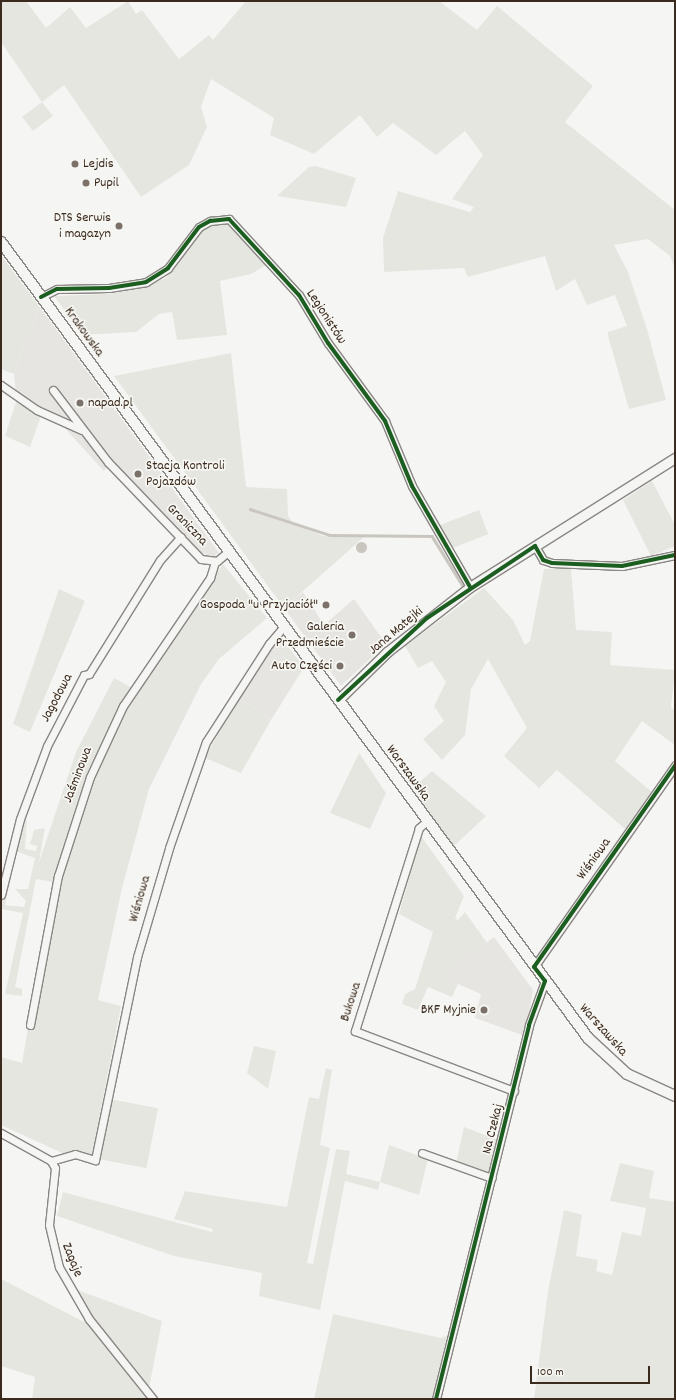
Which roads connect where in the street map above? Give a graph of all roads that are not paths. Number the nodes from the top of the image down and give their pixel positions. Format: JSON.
{"nodes":[{"id":1,"x":1,"y":242,"type":"edge"},
{"id":2,"x":41,"y":297,"type":"junction"},
{"id":3,"x":1,"y":386,"type":"edge"},
{"id":4,"x":53,"y":390,"type":"dead end"},
{"id":5,"x":84,"y":431,"type":"junction"},
{"id":6,"x":144,"y":438,"type":"joint"},
{"id":7,"x":675,"y":458,"type":"edge"},
{"id":8,"x":181,"y":537,"type":"junction"},
{"id":9,"x":535,"y":546,"type":"junction"},
{"id":10,"x":229,"y":551,"type":"junction"},
{"id":11,"x":675,"y":555,"type":"edge"},
{"id":12,"x":215,"y":562,"type":"junction"},
{"id":13,"x":470,"y":587,"type":"junction"},
{"id":14,"x":284,"y":626,"type":"junction"},
{"id":15,"x":338,"y":700,"type":"junction"},
{"id":16,"x":675,"y":766,"type":"edge"},
{"id":17,"x":427,"y":821,"type":"junction"},
{"id":18,"x":1,"y":895,"type":"edge"},
{"id":19,"x":534,"y":967,"type":"junction"},
{"id":20,"x":545,"y":981,"type":"junction"},
{"id":21,"x":30,"y":1025,"type":"dead end"},
{"id":22,"x":514,"y":1091,"type":"junction"},
{"id":23,"x":675,"y":1096,"type":"edge"},
{"id":24,"x":1,"y":1133,"type":"edge"},
{"id":25,"x":422,"y":1153,"type":"dead end"},
{"id":26,"x":51,"y":1161,"type":"junction"},
{"id":27,"x":492,"y":1178,"type":"junction"},
{"id":28,"x":153,"y":1399,"type":"edge"},
{"id":29,"x":436,"y":1399,"type":"edge"}],
"edges":[{"from":1,"to":2,"type":"main road","name":"Krakowska"},
{"from":2,"to":6,"type":"main road","name":"Krakowska"},
{"from":2,"to":13,"type":"street","name":"Legionistów"},
{"from":3,"to":5,"type":"street","name":"Graniczna"},
{"from":4,"to":5,"type":"street","name":"Graniczna"},
{"from":5,"to":8,"type":"street","name":"Graniczna"},
{"from":6,"to":10,"type":"main road","name":"Warszawska"},
{"from":7,"to":9,"type":"street","name":"Jana Matejki"},
{"from":8,"to":12,"type":"street","name":"Graniczna"},
{"from":8,"to":18,"type":"street","name":"Jagodowa"},
{"from":9,"to":11,"type":"street"},
{"from":9,"to":13,"type":"street","name":"Jana Matejki"},
{"from":10,"to":12,"type":"street","name":"Graniczna"},
{"from":10,"to":14,"type":"main road","name":"Warszawska"},
{"from":12,"to":21,"type":"street","name":"Jaśminowa"},
{"from":13,"to":15,"type":"street","name":"Jana Matejki"},
{"from":14,"to":15,"type":"main road","name":"Warszawska"},
{"from":14,"to":26,"type":"street","name":"Wiśniowa"},
{"from":15,"to":17,"type":"main road","name":"Warszawska"},
{"from":16,"to":19,"type":"street","name":"Wiśniowa"},
{"from":17,"to":19,"type":"main road","name":"Warszawska"},
{"from":17,"to":22,"type":"street","name":"Bukowa"},
{"from":19,"to":20,"type":"main road","name":"Warszawska"},
{"from":20,"to":22,"type":"street","name":"Na Czekaj"},
{"from":20,"to":23,"type":"main road","name":"Warszawska"},
{"from":22,"to":27,"type":"street","name":"Na Czekaj"},
{"from":24,"to":26,"type":"street"},
{"from":25,"to":27,"type":"street"},
{"from":26,"to":28,"type":"street","name":"Zagaje"},
{"from":27,"to":29,"type":"street","name":"Na Czekaj"}]}
